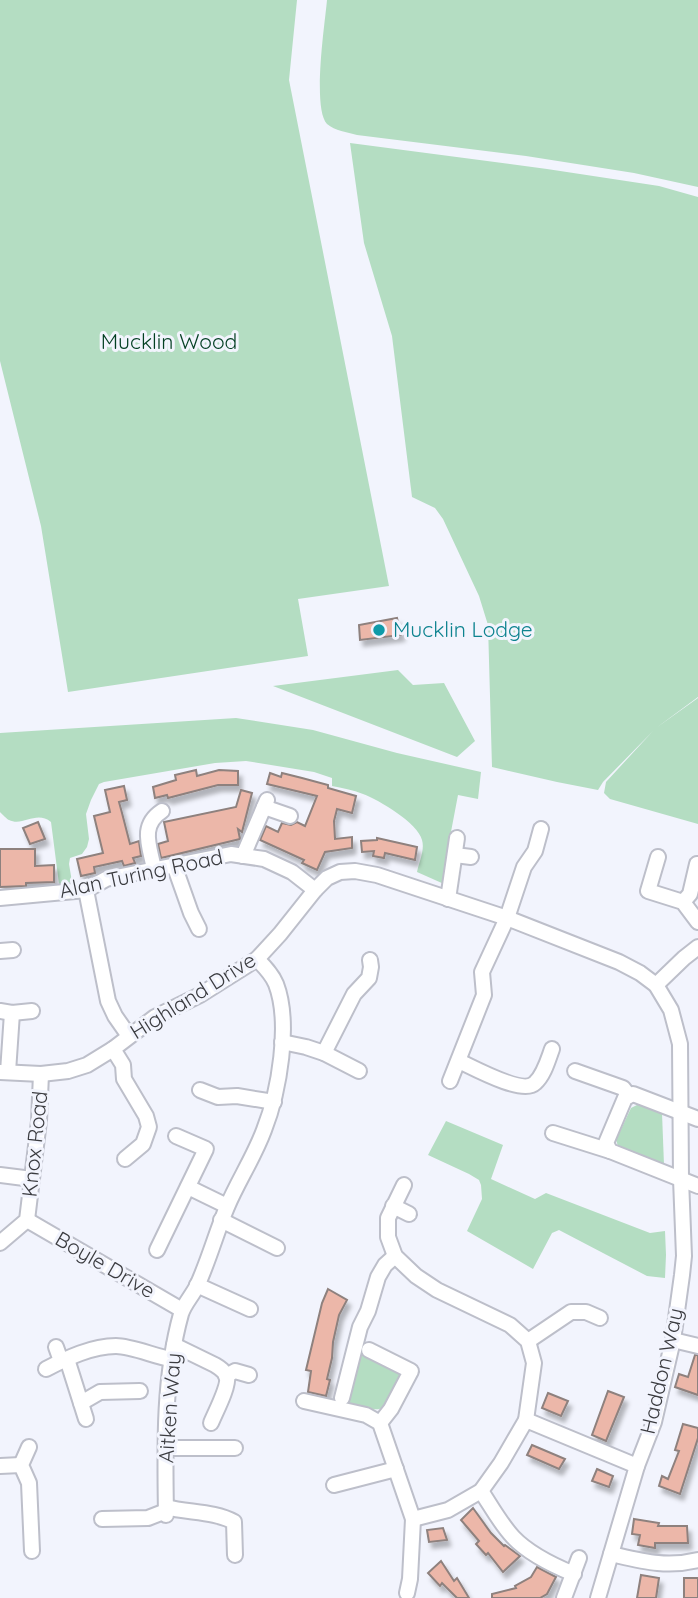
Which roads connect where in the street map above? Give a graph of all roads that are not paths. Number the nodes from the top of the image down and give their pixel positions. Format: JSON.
{"nodes":[{"id":1,"x":162,"y":811,"type":"dead end"},
{"id":2,"x":290,"y":816,"type":"dead end"},
{"id":3,"x":536,"y":833,"type":"dead end"},
{"id":4,"x":457,"y":838,"type":"dead end"},
{"id":5,"x":455,"y":855,"type":"junction"},
{"id":6,"x":243,"y":856,"type":"junction"},
{"id":7,"x":471,"y":857,"type":"dead end"},
{"id":8,"x":658,"y":857,"type":"dead end"},
{"id":9,"x":697,"y":864,"type":"edge"},
{"id":10,"x":174,"y":865,"type":"junction"},
{"id":11,"x":154,"y":869,"type":"junction"},
{"id":12,"x":86,"y":890,"type":"junction"},
{"id":13,"x":315,"y":890,"type":"junction"},
{"id":14,"x":0,"y":898,"type":"edge"},
{"id":15,"x":448,"y":899,"type":"junction"},
{"id":16,"x":683,"y":902,"type":"junction"},
{"id":17,"x":507,"y":918,"type":"junction"},
{"id":18,"x":698,"y":922,"type":"edge"},
{"id":19,"x":199,"y":929,"type":"dead end"},
{"id":20,"x":698,"y":947,"type":"edge"},
{"id":21,"x":257,"y":959,"type":"junction"},
{"id":22,"x":370,"y":960,"type":"dead end"},
{"id":23,"x":656,"y":985,"type":"junction"},
{"id":24,"x":32,"y":1011,"type":"dead end"},
{"id":25,"x":6,"y":1012,"type":"edge"},
{"id":26,"x":129,"y":1036,"type":"junction"},
{"id":27,"x":282,"y":1042,"type":"junction"},
{"id":28,"x":113,"y":1049,"type":"junction"},
{"id":29,"x":552,"y":1049,"type":"dead end"},
{"id":30,"x":324,"y":1053,"type":"junction"},
{"id":31,"x":459,"y":1061,"type":"junction"},
{"id":32,"x":359,"y":1071,"type":"dead end"},
{"id":33,"x":575,"y":1071,"type":"dead end"},
{"id":34,"x":4,"y":1072,"type":"edge"},
{"id":35,"x":41,"y":1074,"type":"junction"},
{"id":36,"x":450,"y":1081,"type":"dead end"},
{"id":37,"x":200,"y":1090,"type":"dead end"},
{"id":38,"x":629,"y":1096,"type":"junction"},
{"id":39,"x":274,"y":1102,"type":"junction"},
{"id":40,"x":681,"y":1113,"type":"junction"},
{"id":41,"x":698,"y":1119,"type":"edge"},
{"id":42,"x":553,"y":1133,"type":"dead end"},
{"id":43,"x":176,"y":1136,"type":"dead end"},
{"id":44,"x":610,"y":1152,"type":"junction"},
{"id":45,"x":125,"y":1158,"type":"dead end"},
{"id":46,"x":0,"y":1175,"type":"edge"},
{"id":47,"x":32,"y":1179,"type":"junction"},
{"id":48,"x":681,"y":1179,"type":"junction"},
{"id":49,"x":404,"y":1185,"type":"dead end"},
{"id":50,"x":698,"y":1186,"type":"edge"},
{"id":51,"x":188,"y":1187,"type":"junction"},
{"id":52,"x":227,"y":1206,"type":"junction"},
{"id":53,"x":393,"y":1206,"type":"junction"},
{"id":54,"x":409,"y":1214,"type":"dead end"},
{"id":55,"x":27,"y":1220,"type":"junction"},
{"id":56,"x":221,"y":1220,"type":"junction"},
{"id":57,"x":0,"y":1243,"type":"edge"},
{"id":58,"x":277,"y":1248,"type":"dead end"},
{"id":59,"x":157,"y":1251,"type":"dead end"},
{"id":60,"x":395,"y":1256,"type":"junction"},
{"id":61,"x":197,"y":1285,"type":"junction"},
{"id":62,"x":250,"y":1309,"type":"dead end"},
{"id":63,"x":182,"y":1310,"type":"junction"},
{"id":64,"x":600,"y":1318,"type":"dead end"},
{"id":65,"x":673,"y":1340,"type":"junction"},
{"id":66,"x":528,"y":1342,"type":"junction"},
{"id":67,"x":698,"y":1346,"type":"edge"},
{"id":68,"x":369,"y":1350,"type":"dead end"},
{"id":69,"x":172,"y":1352,"type":"junction"},
{"id":70,"x":61,"y":1355,"type":"junction"},
{"id":71,"x":46,"y":1369,"type":"dead end"},
{"id":72,"x":249,"y":1374,"type":"dead end"},
{"id":73,"x":226,"y":1376,"type":"junction"},
{"id":74,"x":140,"y":1391,"type":"dead end"},
{"id":75,"x":342,"y":1398,"type":"dead end"},
{"id":76,"x":304,"y":1401,"type":"dead end"},
{"id":77,"x":81,"y":1403,"type":"junction"},
{"id":78,"x":86,"y":1419,"type":"dead end"},
{"id":79,"x":526,"y":1420,"type":"junction"},
{"id":80,"x":211,"y":1423,"type":"dead end"},
{"id":81,"x":380,"y":1423,"type":"junction"},
{"id":82,"x":29,"y":1447,"type":"dead end"},
{"id":83,"x":167,"y":1448,"type":"junction"},
{"id":84,"x":235,"y":1448,"type":"dead end"},
{"id":85,"x":21,"y":1465,"type":"junction"},
{"id":86,"x":0,"y":1466,"type":"edge"},
{"id":87,"x":637,"y":1466,"type":"junction"},
{"id":88,"x":396,"y":1469,"type":"junction"},
{"id":89,"x":334,"y":1485,"type":"dead end"},
{"id":90,"x":481,"y":1491,"type":"junction"},
{"id":91,"x":169,"y":1505,"type":"junction"},
{"id":92,"x":102,"y":1518,"type":"dead end"},
{"id":93,"x":413,"y":1519,"type":"junction"},
{"id":94,"x":32,"y":1551,"type":"dead end"},
{"id":95,"x":611,"y":1554,"type":"junction"},
{"id":96,"x":235,"y":1555,"type":"dead end"},
{"id":97,"x":579,"y":1558,"type":"dead end"},
{"id":98,"x":698,"y":1560,"type":"edge"},
{"id":99,"x":569,"y":1586,"type":"edge"},
{"id":100,"x":405,"y":1596,"type":"edge"},
{"id":101,"x":598,"y":1598,"type":"edge"}],
"edges":[{"from":1,"to":11,"type":"street"},
{"from":2,"to":6,"type":"street"},
{"from":3,"to":17,"type":"street"},
{"from":4,"to":5,"type":"street"},
{"from":5,"to":7,"type":"street"},
{"from":5,"to":15,"type":"street"},
{"from":6,"to":10,"type":"street","name":"Alan Turing Road"},
{"from":6,"to":13,"type":"street","name":"Alan Turing Road"},
{"from":8,"to":16,"type":"street"},
{"from":9,"to":16,"type":"street"},
{"from":10,"to":11,"type":"street","name":"Alan Turing Road"},
{"from":10,"to":19,"type":"street"},
{"from":11,"to":12,"type":"street","name":"Alan Turing Road"},
{"from":12,"to":14,"type":"street","name":"Alan Turing Road"},
{"from":12,"to":26,"type":"street"},
{"from":13,"to":15,"type":"street","name":"Highland Drive"},
{"from":13,"to":21,"type":"street","name":"Highland Drive"},
{"from":15,"to":17,"type":"street","name":"Haddon Way"},
{"from":16,"to":18,"type":"street"},
{"from":17,"to":23,"type":"street","name":"Haddon Way"},
{"from":17,"to":31,"type":"street"},
{"from":20,"to":23,"type":"street"},
{"from":21,"to":26,"type":"street","name":"Highland Drive"},
{"from":21,"to":27,"type":"street","name":"Aitken Way"},
{"from":22,"to":30,"type":"street"},
{"from":23,"to":40,"type":"street","name":"Haddon Way"},
{"from":24,"to":25,"type":"street"},
{"from":25,"to":34,"type":"street"},
{"from":26,"to":28,"type":"street","name":"Highland Drive"},
{"from":27,"to":30,"type":"street"},
{"from":27,"to":39,"type":"street","name":"Aitken Way"},
{"from":28,"to":35,"type":"street","name":"Highland Drive"},
{"from":28,"to":45,"type":"street","name":"Highland Drive"},
{"from":29,"to":31,"type":"street"},
{"from":30,"to":32,"type":"street"},
{"from":31,"to":36,"type":"street"},
{"from":33,"to":38,"type":"street"},
{"from":34,"to":35,"type":"street","name":"Highland Drive"},
{"from":35,"to":47,"type":"street","name":"Knox Road"},
{"from":37,"to":39,"type":"street"},
{"from":38,"to":40,"type":"street"},
{"from":38,"to":44,"type":"street"},
{"from":39,"to":52,"type":"street","name":"Aitken Way"},
{"from":40,"to":41,"type":"street"},
{"from":40,"to":48,"type":"street","name":"Haddon Way"},
{"from":42,"to":44,"type":"street"},
{"from":43,"to":51,"type":"street"},
{"from":44,"to":48,"type":"street"},
{"from":46,"to":47,"type":"street"},
{"from":47,"to":55,"type":"street","name":"Knox Road"},
{"from":48,"to":50,"type":"street"},
{"from":48,"to":65,"type":"street","name":"Haddon Way"},
{"from":49,"to":53,"type":"street"},
{"from":51,"to":52,"type":"street"},
{"from":51,"to":59,"type":"street"},
{"from":52,"to":56,"type":"street","name":"Aitken Way"},
{"from":53,"to":54,"type":"street"},
{"from":53,"to":60,"type":"street"},
{"from":55,"to":57,"type":"street","name":"Knox Road"},
{"from":55,"to":63,"type":"street","name":"Boyle Drive"},
{"from":56,"to":58,"type":"street"},
{"from":56,"to":61,"type":"street","name":"Aitken Way"},
{"from":60,"to":66,"type":"street"},
{"from":60,"to":75,"type":"street"},
{"from":61,"to":62,"type":"street"},
{"from":61,"to":63,"type":"street","name":"Aitken Way"},
{"from":63,"to":69,"type":"street","name":"Aitken Way"},
{"from":64,"to":66,"type":"street"},
{"from":65,"to":67,"type":"street"},
{"from":65,"to":87,"type":"street","name":"Haddon Way"},
{"from":66,"to":79,"type":"street"},
{"from":68,"to":81,"type":"street"},
{"from":69,"to":70,"type":"street"},
{"from":69,"to":73,"type":"street"},
{"from":69,"to":83,"type":"street","name":"Aitken Way"},
{"from":70,"to":71,"type":"street"},
{"from":70,"to":77,"type":"street"},
{"from":72,"to":73,"type":"street"},
{"from":73,"to":80,"type":"street"},
{"from":74,"to":77,"type":"street"},
{"from":76,"to":81,"type":"street"},
{"from":77,"to":78,"type":"street"},
{"from":79,"to":87,"type":"street"},
{"from":79,"to":90,"type":"street"},
{"from":81,"to":88,"type":"street"},
{"from":82,"to":85,"type":"street"},
{"from":83,"to":84,"type":"street"},
{"from":83,"to":91,"type":"street","name":"Aitken Way"},
{"from":85,"to":86,"type":"street"},
{"from":85,"to":94,"type":"street"},
{"from":87,"to":95,"type":"street","name":"Haddon Way"},
{"from":88,"to":89,"type":"street"},
{"from":88,"to":93,"type":"street"},
{"from":90,"to":93,"type":"street"},
{"from":90,"to":99,"type":"street"},
{"from":91,"to":92,"type":"street"},
{"from":91,"to":96,"type":"street"},
{"from":93,"to":100,"type":"street"},
{"from":95,"to":98,"type":"street"},
{"from":95,"to":101,"type":"street","name":"Haddon Way"},
{"from":97,"to":99,"type":"street"}]}
